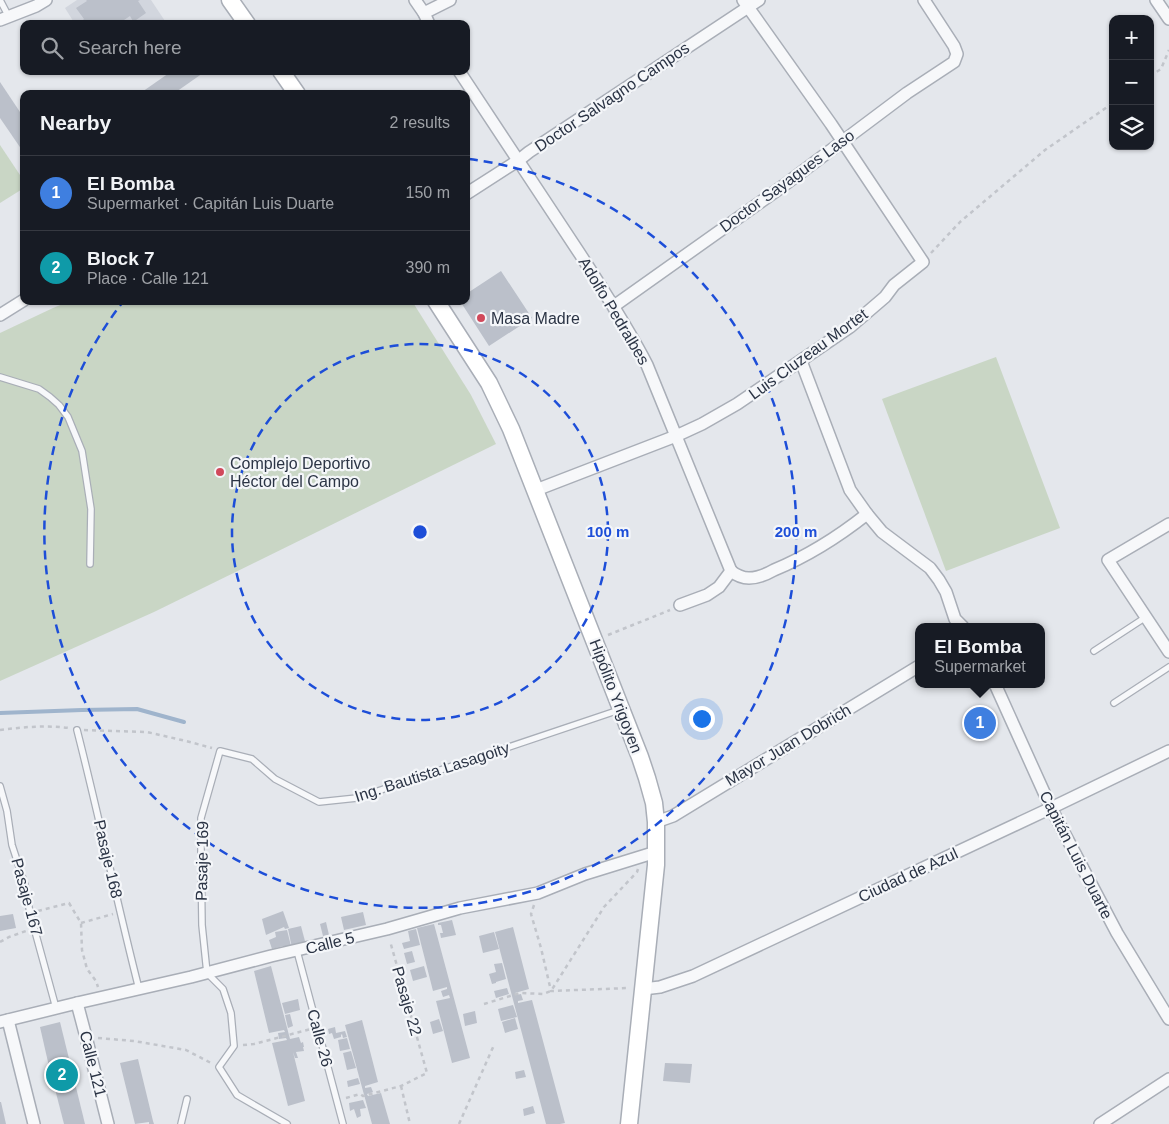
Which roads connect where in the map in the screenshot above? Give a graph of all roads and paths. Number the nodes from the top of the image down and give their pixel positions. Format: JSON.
{"nodes":[{"id":1,"x":0,"y":0,"type":"edge"},
{"id":2,"x":46,"y":0,"type":"edge"},
{"id":3,"x":230,"y":0,"type":"edge"},
{"id":4,"x":415,"y":0,"type":"edge"},
{"id":5,"x":450,"y":0,"type":"edge"},
{"id":6,"x":758,"y":0,"type":"edge"},
{"id":7,"x":924,"y":0,"type":"edge"},
{"id":8,"x":1156,"y":0,"type":"edge"},
{"id":9,"x":745,"y":4,"type":"edge"},
{"id":10,"x":4,"y":18,"type":"edge"},
{"id":11,"x":426,"y":18,"type":"edge"},
{"id":12,"x":1169,"y":19,"type":"edge"},
{"id":13,"x":244,"y":20,"type":"edge"},
{"id":14,"x":1169,"y":50,"type":"edge"},
{"id":15,"x":1154,"y":73,"type":"edge"},
{"id":16,"x":284,"y":75,"type":"edge"},
{"id":17,"x":462,"y":75,"type":"edge"},
{"id":18,"x":294,"y":90,"type":"edge"},
{"id":19,"x":1110,"y":105,"type":"edge"},
{"id":20,"x":842,"y":141,"type":"junction"},
{"id":21,"x":519,"y":160,"type":"junction"},
{"id":22,"x":470,"y":191,"type":"edge"},
{"id":23,"x":923,"y":262,"type":"junction"},
{"id":24,"x":20,"y":302,"type":"edge"},
{"id":25,"x":439,"y":305,"type":"edge"},
{"id":26,"x":614,"y":306,"type":"junction"},
{"id":27,"x":0,"y":315,"type":"edge"},
{"id":28,"x":801,"y":361,"type":"junction"},
{"id":29,"x":0,"y":377,"type":"edge"},
{"id":30,"x":676,"y":436,"type":"junction"},
{"id":31,"x":536,"y":490,"type":"junction"},
{"id":32,"x":867,"y":514,"type":"junction"},
{"id":33,"x":1169,"y":524,"type":"edge"},
{"id":34,"x":90,"y":564,"type":"dead end"},
{"id":35,"x":731,"y":572,"type":"junction"},
{"id":36,"x":680,"y":605,"type":"joint"},
{"id":37,"x":1146,"y":617,"type":"junction"},
{"id":38,"x":959,"y":623,"type":"edge"},
{"id":39,"x":595,"y":641,"type":"junction"},
{"id":40,"x":1094,"y":651,"type":"dead end"},
{"id":41,"x":1169,"y":652,"type":"edge"},
{"id":42,"x":1169,"y":667,"type":"edge"},
{"id":43,"x":915,"y":668,"type":"edge"},
{"id":44,"x":997,"y":688,"type":"edge"},
{"id":45,"x":1114,"y":703,"type":"dead end"},
{"id":46,"x":622,"y":709,"type":"junction"},
{"id":47,"x":0,"y":730,"type":"edge"},
{"id":48,"x":78,"y":730,"type":"junction"},
{"id":49,"x":220,"y":751,"type":"junction"},
{"id":50,"x":1169,"y":751,"type":"edge"},
{"id":51,"x":0,"y":786,"type":"edge"},
{"id":52,"x":1051,"y":808,"type":"junction"},
{"id":53,"x":656,"y":822,"type":"junction"},
{"id":54,"x":649,"y":854,"type":"junction"},
{"id":55,"x":538,"y":893,"type":"junction"},
{"id":56,"x":121,"y":912,"type":"junction"},
{"id":57,"x":30,"y":913,"type":"junction"},
{"id":58,"x":81,"y":923,"type":"junction"},
{"id":59,"x":35,"y":928,"type":"junction"},
{"id":60,"x":387,"y":929,"type":"junction"},
{"id":61,"x":0,"y":942,"type":"edge"},
{"id":62,"x":297,"y":951,"type":"junction"},
{"id":63,"x":207,"y":974,"type":"junction"},
{"id":64,"x":643,"y":989,"type":"junction"},
{"id":65,"x":139,"y":990,"type":"junction"},
{"id":66,"x":551,"y":991,"type":"junction"},
{"id":67,"x":102,"y":997,"type":"junction"},
{"id":68,"x":77,"y":1003,"type":"junction"},
{"id":69,"x":484,"y":1004,"type":"dead end"},
{"id":70,"x":56,"y":1008,"type":"junction"},
{"id":71,"x":1169,"y":1019,"type":"edge"},
{"id":72,"x":4,"y":1021,"type":"edge"},
{"id":73,"x":317,"y":1028,"type":"junction"},
{"id":74,"x":86,"y":1037,"type":"junction"},
{"id":75,"x":494,"y":1045,"type":"dead end"},
{"id":76,"x":234,"y":1046,"type":"junction"},
{"id":77,"x":219,"y":1067,"type":"junction"},
{"id":78,"x":1169,"y":1079,"type":"edge"},
{"id":79,"x":400,"y":1086,"type":"junction"},
{"id":80,"x":187,"y":1099,"type":"dead end"},
{"id":81,"x":337,"y":1100,"type":"junction"},
{"id":82,"x":34,"y":1124,"type":"edge"},
{"id":83,"x":108,"y":1124,"type":"edge"},
{"id":84,"x":181,"y":1124,"type":"edge"},
{"id":85,"x":287,"y":1124,"type":"edge"},
{"id":86,"x":343,"y":1124,"type":"edge"},
{"id":87,"x":410,"y":1124,"type":"edge"},
{"id":88,"x":459,"y":1124,"type":"edge"},
{"id":89,"x":629,"y":1124,"type":"edge"},
{"id":90,"x":1100,"y":1124,"type":"edge"}],
"edges":[{"from":1,"to":10,"type":"lane"},
{"from":2,"to":10,"type":"street"},
{"from":3,"to":13,"type":"street"},
{"from":4,"to":11,"type":"street"},
{"from":5,"to":11,"type":"street"},
{"from":6,"to":9,"type":"street","name":"Doctor Salvagno Campos"},
{"from":7,"to":20,"type":"street","name":"Doctor Sayagues Laso"},
{"from":8,"to":12,"type":"street"},
{"from":9,"to":20,"type":"street"},
{"from":9,"to":21,"type":"street","name":"Doctor Salvagno Campos"},
{"from":14,"to":15,"type":"path"},
{"from":16,"to":18,"type":"street"},
{"from":17,"to":21,"type":"street","name":"Adolfo Pedralbes"},
{"from":19,"to":23,"type":"path"},
{"from":20,"to":23,"type":"street"},
{"from":20,"to":26,"type":"street","name":"Doctor Sayagues Laso"},
{"from":21,"to":22,"type":"street","name":"Doctor Salvagno Campos"},
{"from":21,"to":26,"type":"street","name":"Adolfo Pedralbes"},
{"from":23,"to":28,"type":"street","name":"Luis Cluzeau Mortet"},
{"from":24,"to":27,"type":"street"},
{"from":25,"to":31,"type":"street","name":"Hipólito Yrigoyen"},
{"from":26,"to":30,"type":"street","name":"Adolfo Pedralbes"},
{"from":28,"to":30,"type":"street","name":"Luis Cluzeau Mortet"},
{"from":28,"to":32,"type":"street"},
{"from":29,"to":34,"type":"lane"},
{"from":30,"to":31,"type":"street","name":"Luis Cluzeau Mortet"},
{"from":30,"to":35,"type":"street","name":"Adolfo Pedralbes"},
{"from":31,"to":39,"type":"street","name":"Hipólito Yrigoyen"},
{"from":32,"to":35,"type":"street"},
{"from":32,"to":38,"type":"street"},
{"from":33,"to":37,"type":"street"},
{"from":35,"to":36,"type":"street"},
{"from":36,"to":39,"type":"path"},
{"from":37,"to":40,"type":"lane"},
{"from":37,"to":41,"type":"street"},
{"from":39,"to":46,"type":"street","name":"Hipólito Yrigoyen"},
{"from":42,"to":45,"type":"lane"},
{"from":43,"to":53,"type":"street","name":"Mayor Juan Dobrich"},
{"from":44,"to":52,"type":"street","name":"Capitán Luis Duarte"},
{"from":46,"to":49,"type":"lane","name":"Ing. Bautista Lasagoity"},
{"from":46,"to":53,"type":"street","name":"Hipólito Yrigoyen"},
{"from":47,"to":48,"type":"path"},
{"from":48,"to":49,"type":"path"},
{"from":48,"to":56,"type":"lane","name":"Pasaje 168"},
{"from":49,"to":63,"type":"lane","name":"Pasaje 169"},
{"from":50,"to":52,"type":"street","name":"Ciudad de Azul"},
{"from":51,"to":57,"type":"lane","name":"Pasaje 167"},
{"from":52,"to":64,"type":"street","name":"Ciudad de Azul"},
{"from":52,"to":71,"type":"street","name":"Capitán Luis Duarte"},
{"from":53,"to":54,"type":"street","name":"Hipólito Yrigoyen"},
{"from":54,"to":55,"type":"street","name":"Calle 5"},
{"from":54,"to":64,"type":"street","name":"Hipólito Yrigoyen"},
{"from":54,"to":66,"type":"path"},
{"from":55,"to":60,"type":"street","name":"Calle 5"},
{"from":55,"to":66,"type":"path"},
{"from":56,"to":58,"type":"path"},
{"from":56,"to":65,"type":"lane","name":"Pasaje 168"},
{"from":57,"to":58,"type":"path"},
{"from":57,"to":59,"type":"lane","name":"Pasaje 167"},
{"from":58,"to":67,"type":"path"},
{"from":59,"to":61,"type":"path"},
{"from":59,"to":70,"type":"lane","name":"Pasaje 167"},
{"from":60,"to":62,"type":"street","name":"Calle 5"},
{"from":60,"to":79,"type":"path","name":"Pasaje 22"},
{"from":62,"to":63,"type":"street","name":"Calle 5"},
{"from":62,"to":73,"type":"lane","name":"Calle 26"},
{"from":63,"to":65,"type":"street","name":"Calle 5"},
{"from":63,"to":76,"type":"lane"},
{"from":64,"to":66,"type":"path"},
{"from":64,"to":89,"type":"street","name":"Hipólito Yrigoyen"},
{"from":65,"to":67,"type":"street","name":"Calle 5"},
{"from":66,"to":69,"type":"path"},
{"from":67,"to":68,"type":"street","name":"Calle 5"},
{"from":68,"to":70,"type":"street","name":"Calle 5"},
{"from":68,"to":74,"type":"street","name":"Calle 121"},
{"from":70,"to":72,"type":"street","name":"Calle 5"},
{"from":72,"to":82,"type":"street"},
{"from":73,"to":76,"type":"path"},
{"from":73,"to":81,"type":"lane","name":"Calle 26"},
{"from":74,"to":77,"type":"path"},
{"from":74,"to":83,"type":"street","name":"Calle 121"},
{"from":75,"to":88,"type":"path"},
{"from":76,"to":77,"type":"lane"},
{"from":77,"to":85,"type":"lane"},
{"from":78,"to":90,"type":"street"},
{"from":79,"to":81,"type":"path"},
{"from":79,"to":87,"type":"path"},
{"from":80,"to":84,"type":"lane"},
{"from":81,"to":86,"type":"lane","name":"Calle 26"}]}
